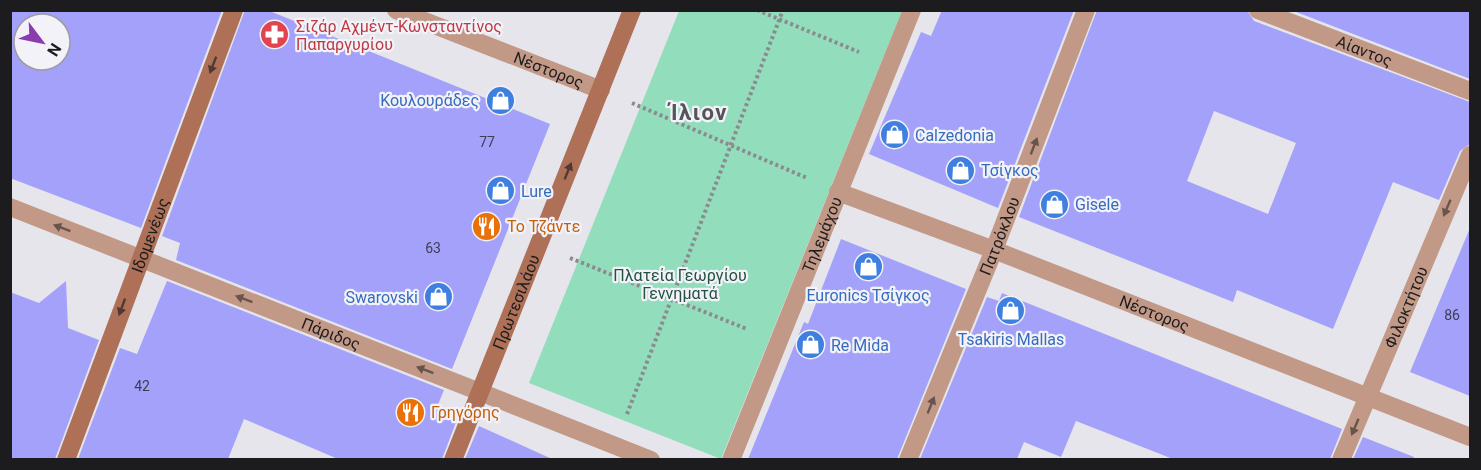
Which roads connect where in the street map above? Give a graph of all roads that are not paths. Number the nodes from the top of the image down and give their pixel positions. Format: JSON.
{"nodes":[{"id":1,"x":234,"y":10,"type":"edge"},
{"id":2,"x":396,"y":10,"type":"edge"},
{"id":3,"x":632,"y":10,"type":"edge"},
{"id":4,"x":912,"y":10,"type":"edge"},
{"id":5,"x":1086,"y":10,"type":"edge"},
{"id":6,"x":1258,"y":10,"type":"edge"},
{"id":7,"x":601,"y":90,"type":"junction"},
{"id":8,"x":1470,"y":91,"type":"edge"},
{"id":9,"x":1470,"y":155,"type":"edge"},
{"id":10,"x":838,"y":192,"type":"junction"},
{"id":11,"x":10,"y":207,"type":"edge"},
{"id":12,"x":994,"y":250,"type":"junction"},
{"id":13,"x":140,"y":258,"type":"junction"},
{"id":14,"x":480,"y":392,"type":"junction"},
{"id":15,"x":1368,"y":397,"type":"junction"},
{"id":16,"x":1470,"y":437,"type":"edge"},
{"id":17,"x":66,"y":459,"type":"edge"},
{"id":18,"x":453,"y":459,"type":"edge"},
{"id":19,"x":651,"y":459,"type":"edge"},
{"id":20,"x":731,"y":459,"type":"edge"},
{"id":21,"x":908,"y":459,"type":"edge"},
{"id":22,"x":1341,"y":459,"type":"edge"}],
"edges":[{"from":1,"to":13,"type":"main road","name":"Ιδομενέως","one_way":true},
{"from":2,"to":7,"type":"street","name":"Νέστορος"},
{"from":3,"to":7,"type":"main road","name":"Πρωτεσιλάου"},
{"from":4,"to":10,"type":"street","name":"Τηλεμάχου"},
{"from":12,"to":5,"type":"street","name":"Πατρόκλου","one_way":true},
{"from":6,"to":8,"type":"street","name":"Αίαντος"},
{"from":14,"to":7,"type":"main road","name":"Πρωτεσιλάου","one_way":true},
{"from":9,"to":15,"type":"street","name":"Φιλοκτήτου","one_way":true},
{"from":10,"to":12,"type":"street","name":"Νέστορος"},
{"from":10,"to":20,"type":"street","name":"Τηλεμάχου"},
{"from":13,"to":11,"type":"street","name":"Πάριδος","one_way":true},
{"from":12,"to":15,"type":"street","name":"Νέστορος"},
{"from":21,"to":12,"type":"street","name":"Πατρόκλου","one_way":true},
{"from":14,"to":13,"type":"street","name":"Πάριδος","one_way":true},
{"from":13,"to":17,"type":"main road","name":"Ιδομενέως","one_way":true},
{"from":14,"to":18,"type":"main road","name":"Πρωτεσιλάου"},
{"from":14,"to":19,"type":"street","name":"Πάριδος"},
{"from":15,"to":16,"type":"street","name":"Νέστορος"},
{"from":15,"to":22,"type":"street","name":"Φιλοκτήτου","one_way":true}]}
